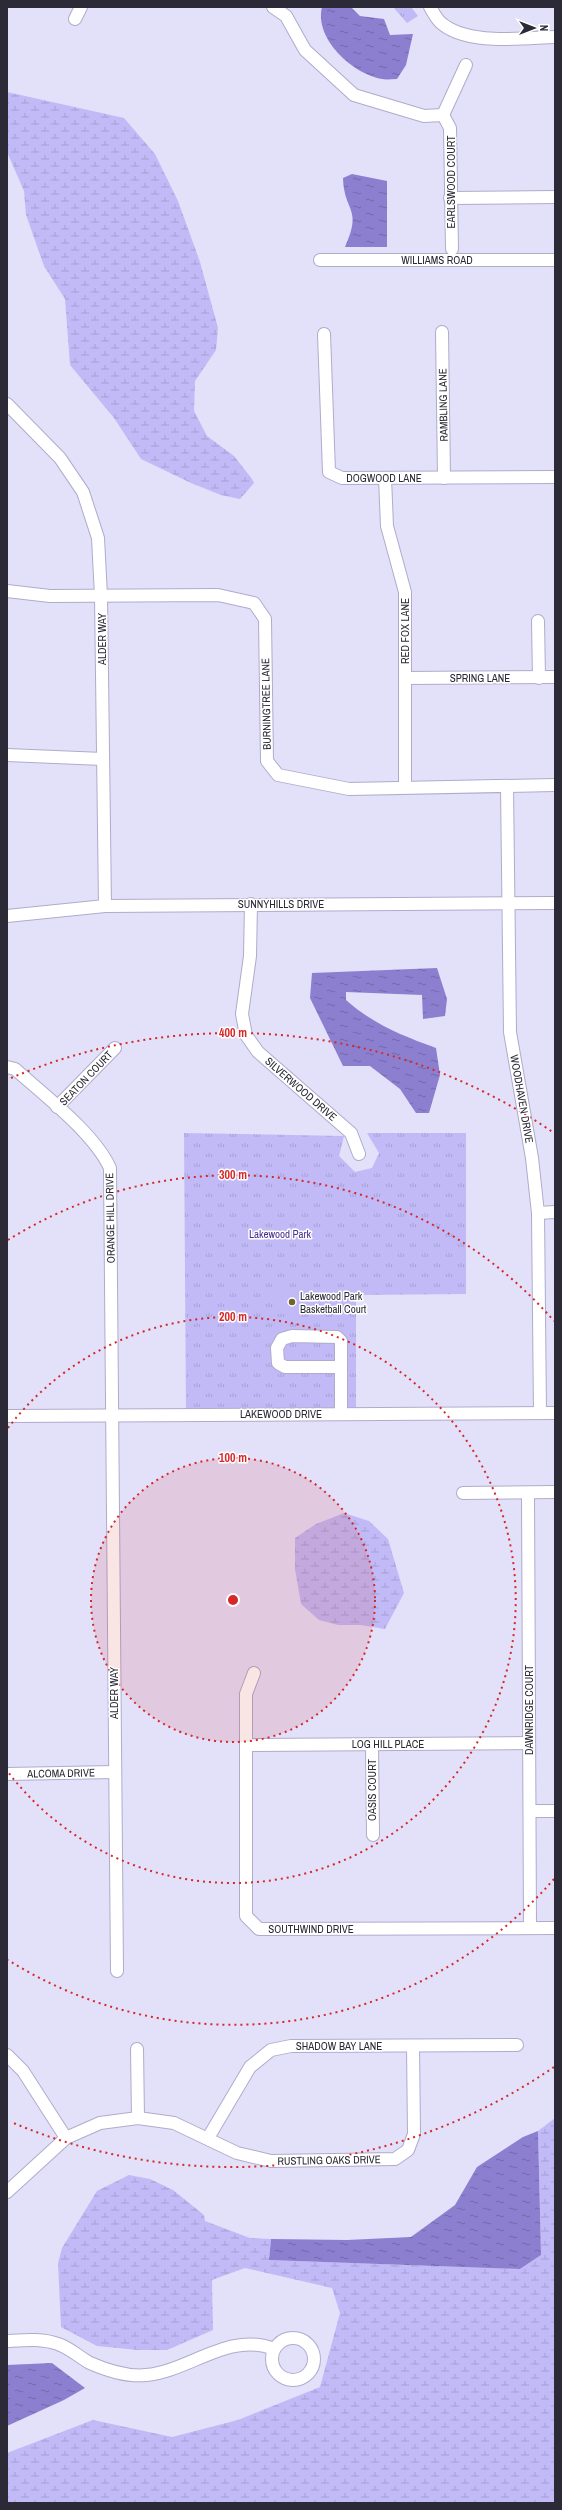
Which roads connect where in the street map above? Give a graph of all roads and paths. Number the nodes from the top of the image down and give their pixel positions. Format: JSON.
{"nodes":[{"id":1,"x":81,"y":7,"type":"edge"},
{"id":2,"x":273,"y":7,"type":"edge"},
{"id":3,"x":430,"y":7,"type":"edge"},
{"id":4,"x":75,"y":19,"type":"dead end"},
{"id":5,"x":555,"y":37,"type":"edge"},
{"id":6,"x":466,"y":65,"type":"dead end"},
{"id":7,"x":443,"y":115,"type":"junction"},
{"id":8,"x":555,"y":197,"type":"edge"},
{"id":9,"x":450,"y":198,"type":"junction"},
{"id":10,"x":452,"y":249,"type":"dead end"},
{"id":11,"x":320,"y":260,"type":"dead end"},
{"id":12,"x":555,"y":260,"type":"edge"},
{"id":13,"x":442,"y":332,"type":"dead end"},
{"id":14,"x":324,"y":334,"type":"dead end"},
{"id":15,"x":7,"y":404,"type":"edge"},
{"id":16,"x":555,"y":477,"type":"edge"},
{"id":17,"x":385,"y":478,"type":"junction"},
{"id":18,"x":444,"y":478,"type":"junction"},
{"id":19,"x":7,"y":591,"type":"edge"},
{"id":20,"x":101,"y":596,"type":"junction"},
{"id":21,"x":538,"y":621,"type":"dead end"},
{"id":22,"x":555,"y":677,"type":"edge"},
{"id":23,"x":405,"y":678,"type":"junction"},
{"id":24,"x":538,"y":678,"type":"junction"},
{"id":25,"x":7,"y":755,"type":"edge"},
{"id":26,"x":103,"y":759,"type":"junction"},
{"id":27,"x":507,"y":786,"type":"junction"},
{"id":28,"x":555,"y":786,"type":"edge"},
{"id":29,"x":405,"y":787,"type":"junction"},
{"id":30,"x":507,"y":903,"type":"junction"},
{"id":31,"x":555,"y":903,"type":"edge"},
{"id":32,"x":251,"y":904,"type":"junction"},
{"id":33,"x":104,"y":906,"type":"junction"},
{"id":34,"x":7,"y":916,"type":"edge"},
{"id":35,"x":115,"y":1048,"type":"dead end"},
{"id":36,"x":7,"y":1066,"type":"edge"},
{"id":37,"x":57,"y":1108,"type":"junction"},
{"id":38,"x":359,"y":1154,"type":"dead end"},
{"id":39,"x":555,"y":1212,"type":"edge"},
{"id":40,"x":538,"y":1213,"type":"junction"},
{"id":41,"x":340,"y":1367,"type":"junction"},
{"id":42,"x":540,"y":1413,"type":"junction"},
{"id":43,"x":555,"y":1413,"type":"edge"},
{"id":44,"x":341,"y":1414,"type":"junction"},
{"id":45,"x":112,"y":1415,"type":"junction"},
{"id":46,"x":7,"y":1416,"type":"edge"},
{"id":47,"x":528,"y":1492,"type":"junction"},
{"id":48,"x":555,"y":1492,"type":"edge"},
{"id":49,"x":463,"y":1493,"type":"dead end"},
{"id":50,"x":254,"y":1672,"type":"dead end"},
{"id":51,"x":529,"y":1743,"type":"junction"},
{"id":52,"x":372,"y":1744,"type":"junction"},
{"id":53,"x":246,"y":1745,"type":"junction"},
{"id":54,"x":115,"y":1772,"type":"junction"},
{"id":55,"x":7,"y":1774,"type":"edge"},
{"id":56,"x":530,"y":1811,"type":"junction"},
{"id":57,"x":555,"y":1811,"type":"edge"},
{"id":58,"x":372,"y":1835,"type":"dead end"},
{"id":59,"x":530,"y":1928,"type":"junction"},
{"id":60,"x":555,"y":1928,"type":"edge"},
{"id":61,"x":117,"y":1971,"type":"dead end"},
{"id":62,"x":413,"y":2046,"type":"junction"},
{"id":63,"x":517,"y":2046,"type":"dead end"},
{"id":64,"x":137,"y":2049,"type":"dead end"},
{"id":65,"x":7,"y":2055,"type":"edge"},
{"id":66,"x":138,"y":2118,"type":"junction"},
{"id":67,"x":66,"y":2138,"type":"junction"},
{"id":68,"x":208,"y":2138,"type":"junction"},
{"id":69,"x":7,"y":2192,"type":"edge"},
{"id":70,"x":7,"y":2341,"type":"edge"},
{"id":71,"x":274,"y":2349,"type":"dead end"}],
"edges":[{"from":1,"to":4,"type":"street"},
{"from":2,"to":7,"type":"street"},
{"from":3,"to":5,"type":"street"},
{"from":6,"to":7,"type":"street"},
{"from":7,"to":9,"type":"street","name":"EARLSWOOD COURT"},
{"from":8,"to":9,"type":"street"},
{"from":9,"to":10,"type":"street","name":"EARLSWOOD COURT"},
{"from":11,"to":12,"type":"street","name":"WILLIAMS ROAD"},
{"from":13,"to":18,"type":"street","name":"RAMBLING LANE"},
{"from":14,"to":17,"type":"street","name":"DOGWOOD LANE"},
{"from":15,"to":20,"type":"street","name":"ALDER WAY"},
{"from":16,"to":18,"type":"street","name":"DOGWOOD LANE"},
{"from":17,"to":18,"type":"street","name":"DOGWOOD LANE"},
{"from":17,"to":23,"type":"street","name":"RED FOX LANE"},
{"from":19,"to":20,"type":"street","name":"BURNINGTREE LANE"},
{"from":20,"to":26,"type":"street","name":"ALDER WAY"},
{"from":20,"to":29,"type":"street","name":"BURNINGTREE LANE"},
{"from":21,"to":24,"type":"street"},
{"from":22,"to":24,"type":"street","name":"SPRING LANE"},
{"from":23,"to":24,"type":"street","name":"SPRING LANE"},
{"from":23,"to":29,"type":"street","name":"RED FOX LANE"},
{"from":25,"to":26,"type":"street"},
{"from":26,"to":33,"type":"street","name":"ALDER WAY"},
{"from":27,"to":28,"type":"street","name":"BURNINGTREE LANE"},
{"from":27,"to":29,"type":"street","name":"BURNINGTREE LANE"},
{"from":27,"to":30,"type":"street","name":"WOODHAVEN DRIVE"},
{"from":30,"to":31,"type":"street","name":"SUNNYHILLS DRIVE"},
{"from":30,"to":32,"type":"street","name":"SUNNYHILLS DRIVE"},
{"from":30,"to":40,"type":"street","name":"WOODHAVEN DRIVE"},
{"from":32,"to":33,"type":"street","name":"SUNNYHILLS DRIVE"},
{"from":32,"to":38,"type":"street","name":"SILVERWOOD DRIVE"},
{"from":33,"to":34,"type":"street","name":"SUNNYHILLS DRIVE"},
{"from":35,"to":37,"type":"street","name":"SEATON COURT"},
{"from":36,"to":37,"type":"street","name":"ORANGE HILL DRIVE"},
{"from":37,"to":45,"type":"street","name":"ORANGE HILL DRIVE"},
{"from":39,"to":40,"type":"street"},
{"from":40,"to":42,"type":"street","name":"WOODHAVEN DRIVE"},
{"from":41,"to":41,"type":"street"},
{"from":41,"to":44,"type":"street"},
{"from":42,"to":43,"type":"street","name":"LAKEWOOD DRIVE"},
{"from":42,"to":44,"type":"street","name":"LAKEWOOD DRIVE"},
{"from":44,"to":45,"type":"street","name":"LAKEWOOD DRIVE"},
{"from":45,"to":46,"type":"street","name":"LAKEWOOD DRIVE"},
{"from":45,"to":54,"type":"street","name":"ALDER WAY"},
{"from":47,"to":48,"type":"street"},
{"from":47,"to":49,"type":"street"},
{"from":47,"to":51,"type":"street","name":"DAWNRIDGE COURT"},
{"from":50,"to":53,"type":"street","name":"SOUTHWIND DRIVE"},
{"from":51,"to":52,"type":"street","name":"LOG HILL PLACE"},
{"from":51,"to":56,"type":"street","name":"DAWNRIDGE COURT"},
{"from":52,"to":53,"type":"street","name":"LOG HILL PLACE"},
{"from":52,"to":58,"type":"street","name":"OASIS COURT"},
{"from":53,"to":59,"type":"street","name":"SOUTHWIND DRIVE"},
{"from":54,"to":55,"type":"street","name":"ALCOMA DRIVE"},
{"from":54,"to":61,"type":"street","name":"ALDER WAY"},
{"from":56,"to":57,"type":"street"},
{"from":56,"to":59,"type":"street","name":"DAWNRIDGE COURT"},
{"from":59,"to":60,"type":"street","name":"SOUTHWIND DRIVE"},
{"from":62,"to":63,"type":"street","name":"SHADOW BAY LANE"},
{"from":62,"to":68,"type":"street","name":"SHADOW BAY LANE"},
{"from":62,"to":68,"type":"street","name":"RUSTLING OAKS DRIVE"},
{"from":64,"to":66,"type":"street"},
{"from":65,"to":67,"type":"street"},
{"from":66,"to":67,"type":"street","name":"RUSTLING OAKS DRIVE"},
{"from":66,"to":68,"type":"street","name":"RUSTLING OAKS DRIVE"},
{"from":67,"to":69,"type":"street","name":"RUSTLING OAKS DRIVE"},
{"from":70,"to":71,"type":"street"}]}
